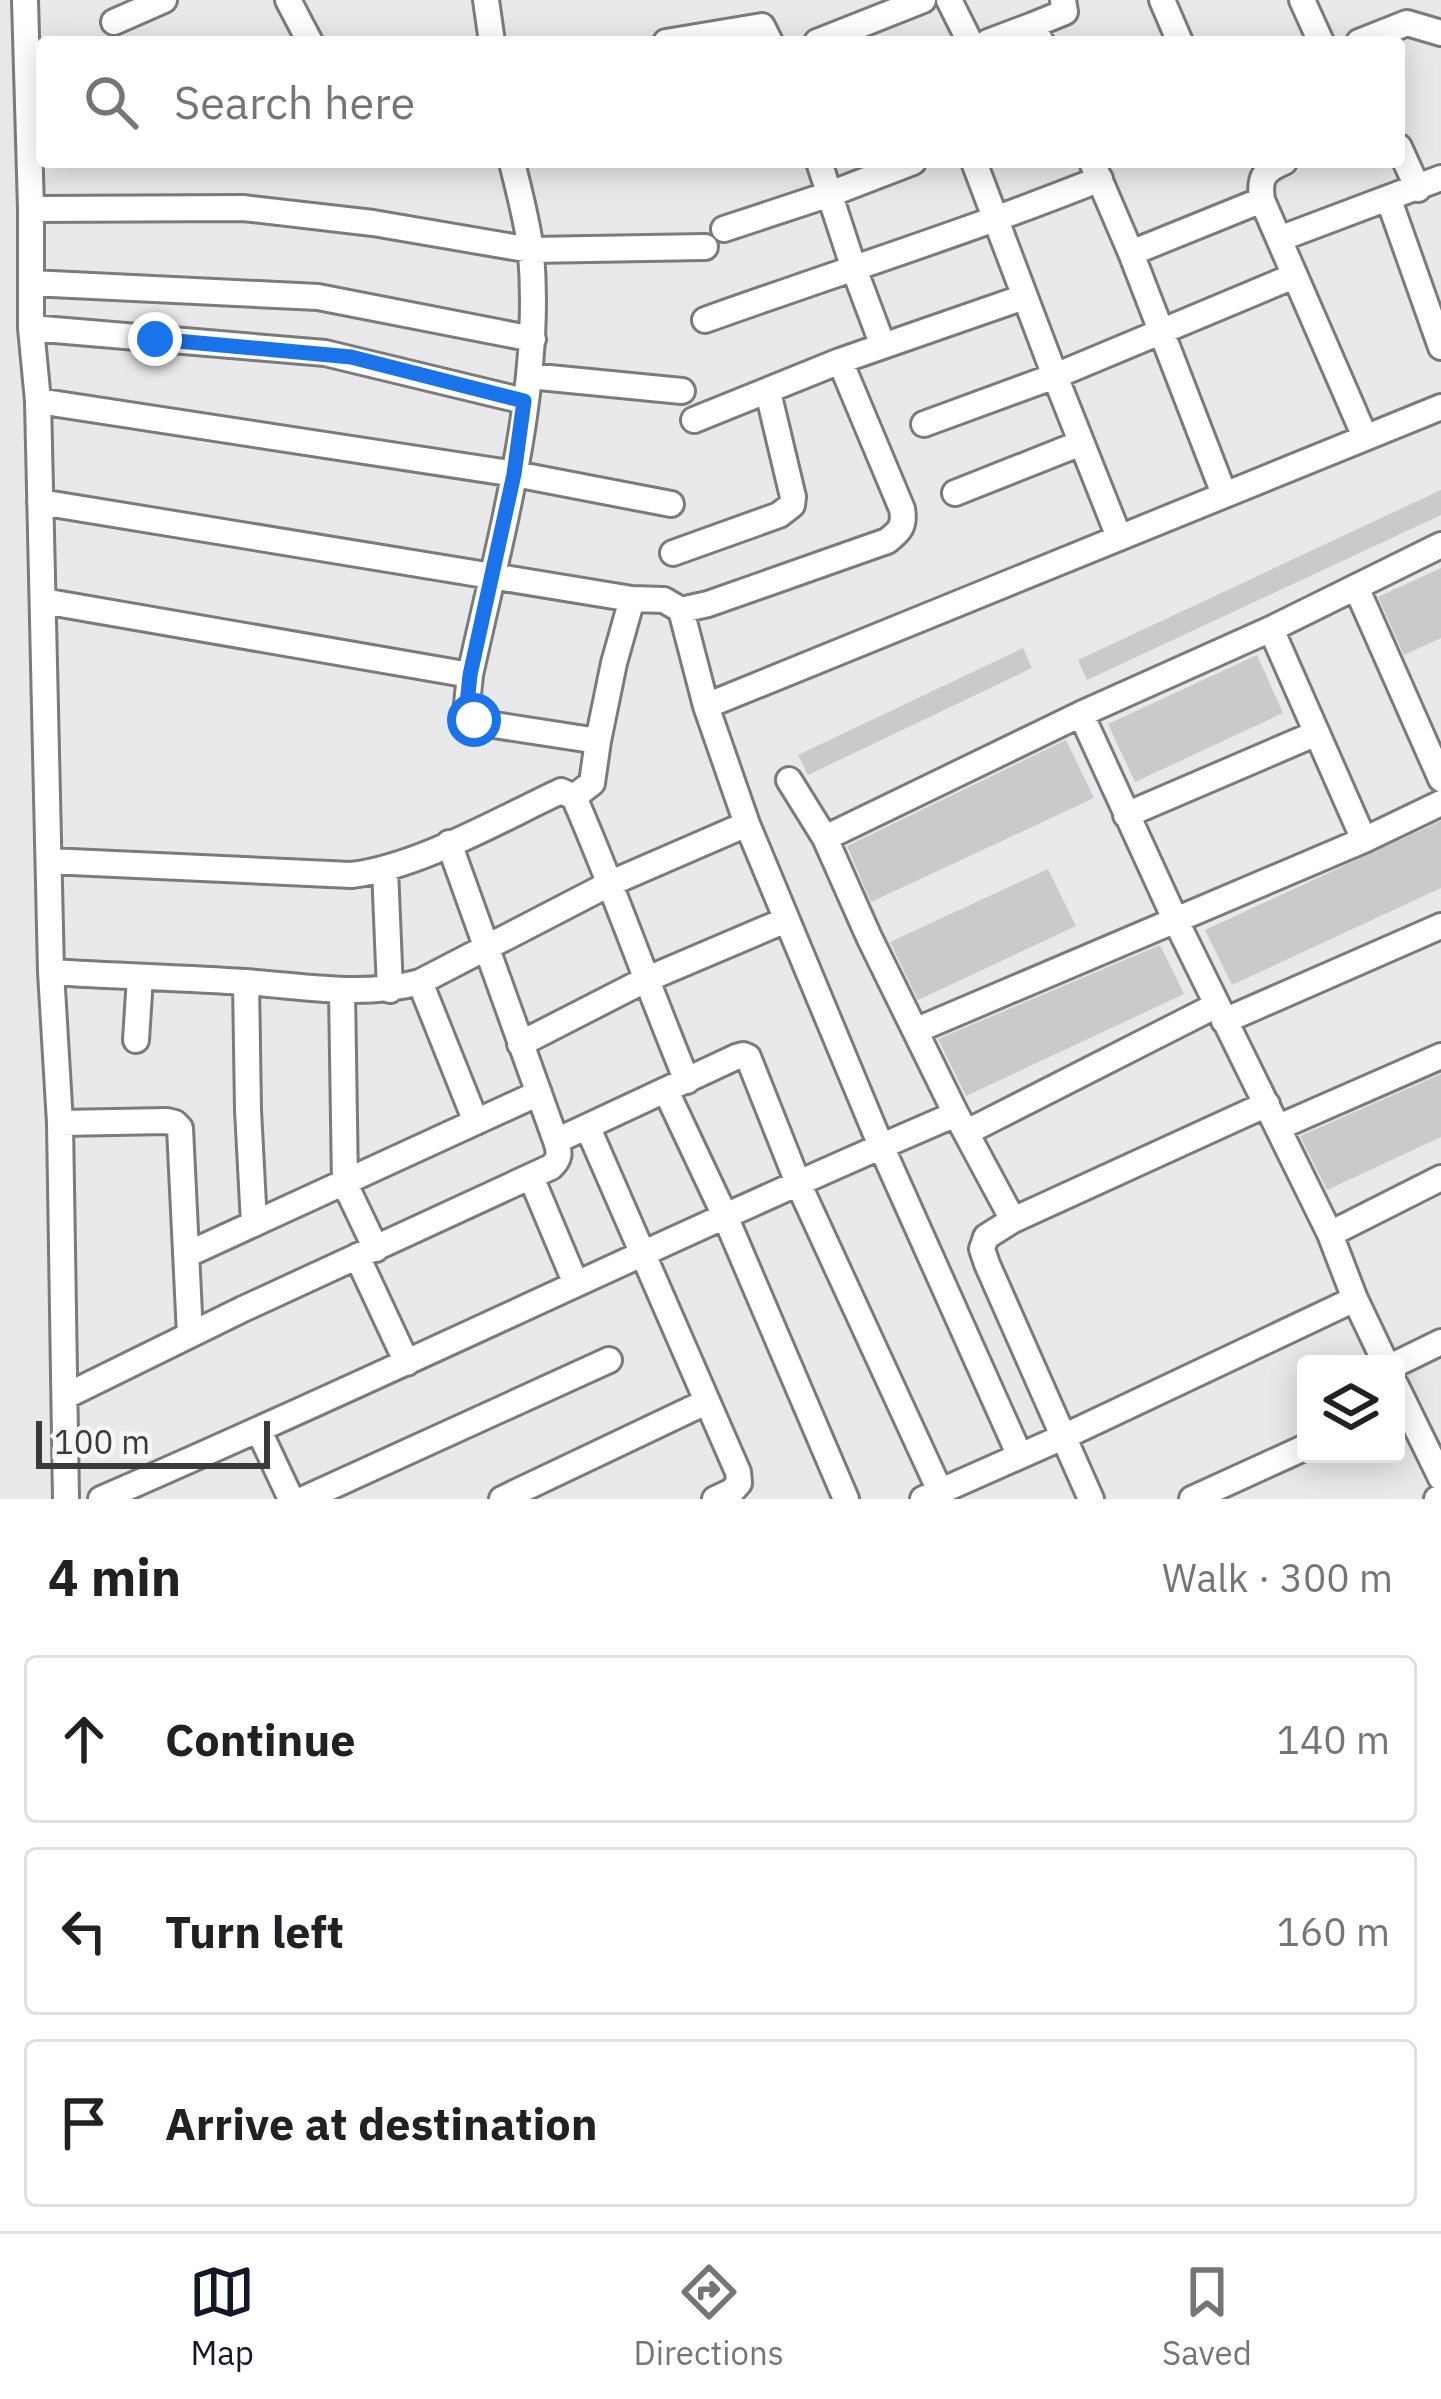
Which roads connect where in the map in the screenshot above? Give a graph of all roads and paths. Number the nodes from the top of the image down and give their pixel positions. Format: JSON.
{"nodes":[{"id":1,"x":25,"y":0,"type":"edge"},
{"id":2,"x":164,"y":0,"type":"edge"},
{"id":3,"x":288,"y":0,"type":"edge"},
{"id":4,"x":486,"y":0,"type":"edge"},
{"id":5,"x":923,"y":0,"type":"edge"},
{"id":6,"x":949,"y":0,"type":"edge"},
{"id":7,"x":1063,"y":0,"type":"edge"},
{"id":8,"x":1162,"y":0,"type":"edge"},
{"id":9,"x":1302,"y":0,"type":"edge"},
{"id":10,"x":114,"y":22,"type":"dead end"},
{"id":11,"x":1037,"y":33,"type":"edge"},
{"id":12,"x":1441,"y":33,"type":"edge"},
{"id":13,"x":307,"y":36,"type":"edge"},
{"id":14,"x":490,"y":36,"type":"edge"},
{"id":15,"x":702,"y":36,"type":"edge"},
{"id":16,"x":767,"y":36,"type":"edge"},
{"id":17,"x":833,"y":36,"type":"edge"},
{"id":18,"x":967,"y":36,"type":"edge"},
{"id":19,"x":1177,"y":36,"type":"edge"},
{"id":20,"x":1318,"y":36,"type":"edge"},
{"id":21,"x":1374,"y":36,"type":"edge"},
{"id":22,"x":35,"y":121,"type":"edge"},
{"id":23,"x":1405,"y":154,"type":"edge"},
{"id":24,"x":513,"y":168,"type":"edge"},
{"id":25,"x":821,"y":168,"type":"edge"},
{"id":26,"x":898,"y":168,"type":"edge"},
{"id":27,"x":976,"y":168,"type":"edge"},
{"id":28,"x":1273,"y":168,"type":"edge"},
{"id":29,"x":1096,"y":171,"type":"edge"},
{"id":30,"x":1429,"y":183,"type":"edge"},
{"id":31,"x":830,"y":194,"type":"junction"},
{"id":32,"x":1262,"y":200,"type":"junction"},
{"id":33,"x":1389,"y":200,"type":"junction"},
{"id":34,"x":31,"y":209,"type":"junction"},
{"id":35,"x":996,"y":220,"type":"junction"},
{"id":36,"x":1279,"y":239,"type":"junction"},
{"id":37,"x":531,"y":250,"type":"junction"},
{"id":38,"x":1132,"y":253,"type":"junction"},
{"id":39,"x":853,"y":266,"type":"junction"},
{"id":40,"x":1294,"y":276,"type":"junction"},
{"id":41,"x":31,"y":283,"type":"junction"},
{"id":42,"x":1024,"y":297,"type":"junction"},
{"id":43,"x":705,"y":320,"type":"dead end"},
{"id":44,"x":31,"y":328,"type":"junction"},
{"id":45,"x":1162,"y":332,"type":"junction"},
{"id":46,"x":533,"y":339,"type":"junction"},
{"id":47,"x":883,"y":346,"type":"junction"},
{"id":48,"x":1441,"y":347,"type":"edge"},
{"id":49,"x":840,"y":361,"type":"junction"},
{"id":50,"x":1054,"y":376,"type":"junction"},
{"id":51,"x":527,"y":389,"type":"junction"},
{"id":52,"x":682,"y":391,"type":"dead end"},
{"id":53,"x":768,"y":392,"type":"junction"},
{"id":54,"x":38,"y":401,"type":"junction"},
{"id":55,"x":1441,"y":407,"type":"edge"},
{"id":56,"x":694,"y":420,"type":"dead end"},
{"id":57,"x":924,"y":424,"type":"dead end"},
{"id":58,"x":1365,"y":437,"type":"junction"},
{"id":59,"x":1081,"y":442,"type":"junction"},
{"id":60,"x":514,"y":474,"type":"junction"},
{"id":61,"x":956,"y":493,"type":"dead end"},
{"id":62,"x":1224,"y":494,"type":"junction"},
{"id":63,"x":40,"y":502,"type":"junction"},
{"id":64,"x":671,"y":504,"type":"dead end"},
{"id":65,"x":1119,"y":537,"type":"junction"},
{"id":66,"x":1441,"y":545,"type":"edge"},
{"id":67,"x":673,"y":553,"type":"dead end"},
{"id":68,"x":492,"y":574,"type":"junction"},
{"id":69,"x":1356,"y":587,"type":"junction"},
{"id":70,"x":632,"y":598,"type":"junction"},
{"id":71,"x":43,"y":601,"type":"junction"},
{"id":72,"x":682,"y":610,"type":"junction"},
{"id":73,"x":1271,"y":628,"type":"junction"},
{"id":74,"x":470,"y":675,"type":"junction"},
{"id":75,"x":706,"y":706,"type":"junction"},
{"id":76,"x":1082,"y":714,"type":"junction"},
{"id":77,"x":1317,"y":733,"type":"junction"},
{"id":78,"x":598,"y":741,"type":"junction"},
{"id":79,"x":1441,"y":779,"type":"edge"},
{"id":80,"x":789,"y":780,"type":"dead end"},
{"id":81,"x":574,"y":797,"type":"junction"},
{"id":82,"x":1441,"y":803,"type":"edge"},
{"id":83,"x":1126,"y":815,"type":"junction"},
{"id":84,"x":747,"y":824,"type":"junction"},
{"id":85,"x":825,"y":838,"type":"junction"},
{"id":86,"x":1364,"y":840,"type":"junction"},
{"id":87,"x":449,"y":843,"type":"junction"},
{"id":88,"x":49,"y":861,"type":"junction"},
{"id":89,"x":385,"y":869,"type":"junction"},
{"id":90,"x":611,"y":883,"type":"junction"},
{"id":91,"x":1175,"y":919,"type":"junction"},
{"id":92,"x":786,"y":920,"type":"junction"},
{"id":93,"x":1441,"y":926,"type":"edge"},
{"id":94,"x":488,"y":949,"type":"junction"},
{"id":95,"x":51,"y":972,"type":"junction"},
{"id":96,"x":140,"y":977,"type":"junction"},
{"id":97,"x":645,"y":980,"type":"junction"},
{"id":98,"x":246,"y":982,"type":"junction"},
{"id":99,"x":420,"y":982,"type":"junction"},
{"id":100,"x":390,"y":990,"type":"junction"},
{"id":101,"x":342,"y":991,"type":"junction"},
{"id":102,"x":1221,"y":1013,"type":"junction"},
{"id":103,"x":917,"y":1030,"type":"junction"},
{"id":104,"x":136,"y":1040,"type":"dead end"},
{"id":105,"x":520,"y":1044,"type":"junction"},
{"id":106,"x":1441,"y":1056,"type":"edge"},
{"id":107,"x":677,"y":1086,"type":"junction"},
{"id":108,"x":539,"y":1094,"type":"junction"},
{"id":109,"x":1273,"y":1116,"type":"junction"},
{"id":110,"x":476,"y":1122,"type":"junction"},
{"id":111,"x":60,"y":1123,"type":"junction"},
{"id":112,"x":962,"y":1123,"type":"junction"},
{"id":113,"x":588,"y":1128,"type":"junction"},
{"id":114,"x":556,"y":1141,"type":"junction"},
{"id":115,"x":881,"y":1146,"type":"junction"},
{"id":116,"x":531,"y":1177,"type":"junction"},
{"id":117,"x":1441,"y":1178,"type":"edge"},
{"id":118,"x":345,"y":1184,"type":"junction"},
{"id":119,"x":798,"y":1184,"type":"junction"},
{"id":120,"x":725,"y":1216,"type":"junction"},
{"id":121,"x":1013,"y":1220,"type":"junction"},
{"id":122,"x":254,"y":1224,"type":"junction"},
{"id":123,"x":1330,"y":1234,"type":"junction"},
{"id":124,"x":366,"y":1252,"type":"junction"},
{"id":125,"x":186,"y":1255,"type":"junction"},
{"id":126,"x":641,"y":1256,"type":"junction"},
{"id":127,"x":576,"y":1284,"type":"junction"},
{"id":128,"x":1355,"y":1299,"type":"junction"},
{"id":129,"x":190,"y":1335,"type":"junction"},
{"id":130,"x":1441,"y":1342,"type":"edge"},
{"id":131,"x":1382,"y":1355,"type":"edge"},
{"id":132,"x":609,"y":1360,"type":"dead end"},
{"id":133,"x":1405,"y":1360,"type":"edge"},
{"id":134,"x":407,"y":1363,"type":"junction"},
{"id":135,"x":66,"y":1396,"type":"junction"},
{"id":136,"x":706,"y":1402,"type":"junction"},
{"id":137,"x":1405,"y":1411,"type":"edge"},
{"id":138,"x":260,"y":1431,"type":"junction"},
{"id":139,"x":1063,"y":1437,"type":"junction"},
{"id":140,"x":1297,"y":1451,"type":"edge"},
{"id":141,"x":1020,"y":1456,"type":"junction"},
{"id":142,"x":1441,"y":1478,"type":"edge"},
{"id":143,"x":931,"y":1495,"type":"edge"},
{"id":144,"x":66,"y":1499,"type":"edge"},
{"id":145,"x":101,"y":1499,"type":"edge"},
{"id":146,"x":291,"y":1499,"type":"edge"},
{"id":147,"x":304,"y":1499,"type":"edge"},
{"id":148,"x":502,"y":1499,"type":"edge"},
{"id":149,"x":715,"y":1499,"type":"edge"},
{"id":150,"x":845,"y":1499,"type":"edge"},
{"id":151,"x":1091,"y":1499,"type":"edge"},
{"id":152,"x":1192,"y":1499,"type":"edge"}],
"edges":[{"from":1,"to":22,"type":"street"},
{"from":2,"to":10,"type":"street"},
{"from":3,"to":13,"type":"street"},
{"from":4,"to":14,"type":"street"},
{"from":5,"to":17,"type":"street"},
{"from":6,"to":18,"type":"street"},
{"from":7,"to":11,"type":"street"},
{"from":8,"to":19,"type":"street"},
{"from":9,"to":20,"type":"street"},
{"from":12,"to":21,"type":"street"},
{"from":15,"to":16,"type":"street"},
{"from":22,"to":34,"type":"street"},
{"from":23,"to":30,"type":"street"},
{"from":24,"to":37,"type":"street"},
{"from":25,"to":31,"type":"street"},
{"from":26,"to":31,"type":"street"},
{"from":27,"to":35,"type":"street"},
{"from":28,"to":32,"type":"street"},
{"from":29,"to":35,"type":"street"},
{"from":29,"to":38,"type":"street"},
{"from":30,"to":33,"type":"street"},
{"from":31,"to":37,"type":"street"},
{"from":31,"to":39,"type":"street"},
{"from":32,"to":36,"type":"street"},
{"from":32,"to":38,"type":"street"},
{"from":33,"to":36,"type":"street"},
{"from":33,"to":48,"type":"street"},
{"from":34,"to":37,"type":"street"},
{"from":34,"to":41,"type":"street"},
{"from":35,"to":39,"type":"street"},
{"from":35,"to":42,"type":"street"},
{"from":36,"to":40,"type":"street"},
{"from":37,"to":46,"type":"street"},
{"from":38,"to":45,"type":"street"},
{"from":39,"to":43,"type":"street"},
{"from":39,"to":47,"type":"street"},
{"from":40,"to":45,"type":"street"},
{"from":40,"to":58,"type":"street"},
{"from":41,"to":44,"type":"street"},
{"from":41,"to":46,"type":"street"},
{"from":42,"to":47,"type":"street"},
{"from":42,"to":50,"type":"street"},
{"from":44,"to":51,"type":"street"},
{"from":44,"to":54,"type":"street"},
{"from":45,"to":50,"type":"street"},
{"from":45,"to":62,"type":"street"},
{"from":46,"to":51,"type":"street"},
{"from":47,"to":49,"type":"street"},
{"from":49,"to":53,"type":"street"},
{"from":49,"to":72,"type":"street"},
{"from":50,"to":57,"type":"street"},
{"from":50,"to":59,"type":"street"},
{"from":51,"to":52,"type":"street"},
{"from":51,"to":60,"type":"street"},
{"from":53,"to":56,"type":"street"},
{"from":53,"to":67,"type":"street"},
{"from":54,"to":60,"type":"street"},
{"from":54,"to":63,"type":"street"},
{"from":55,"to":58,"type":"street"},
{"from":58,"to":62,"type":"street"},
{"from":59,"to":61,"type":"street"},
{"from":59,"to":65,"type":"street"},
{"from":60,"to":64,"type":"street"},
{"from":60,"to":68,"type":"street"},
{"from":62,"to":65,"type":"street"},
{"from":63,"to":68,"type":"street"},
{"from":63,"to":71,"type":"street"},
{"from":65,"to":75,"type":"street"},
{"from":66,"to":69,"type":"street"},
{"from":68,"to":70,"type":"street"},
{"from":68,"to":74,"type":"street"},
{"from":69,"to":73,"type":"street"},
{"from":69,"to":79,"type":"street"},
{"from":70,"to":72,"type":"street"},
{"from":70,"to":78,"type":"street"},
{"from":71,"to":74,"type":"street"},
{"from":71,"to":88,"type":"street"},
{"from":72,"to":75,"type":"street"},
{"from":73,"to":76,"type":"street"},
{"from":73,"to":77,"type":"street"},
{"from":74,"to":78,"type":"street"},
{"from":75,"to":84,"type":"street"},
{"from":76,"to":83,"type":"street"},
{"from":76,"to":85,"type":"street"},
{"from":77,"to":83,"type":"street"},
{"from":77,"to":86,"type":"street"},
{"from":78,"to":81,"type":"street"},
{"from":80,"to":85,"type":"street"},
{"from":81,"to":87,"type":"street"},
{"from":81,"to":90,"type":"street"},
{"from":82,"to":86,"type":"street"},
{"from":83,"to":91,"type":"street"},
{"from":84,"to":90,"type":"street"},
{"from":84,"to":92,"type":"street"},
{"from":85,"to":103,"type":"street"},
{"from":86,"to":91,"type":"street"},
{"from":87,"to":89,"type":"street"},
{"from":87,"to":94,"type":"street"},
{"from":88,"to":89,"type":"street"},
{"from":88,"to":95,"type":"street"},
{"from":89,"to":100,"type":"street"},
{"from":90,"to":94,"type":"street"},
{"from":90,"to":97,"type":"street"},
{"from":91,"to":102,"type":"street"},
{"from":91,"to":103,"type":"street"},
{"from":92,"to":97,"type":"street"},
{"from":92,"to":115,"type":"street"},
{"from":93,"to":102,"type":"street"},
{"from":94,"to":99,"type":"street"},
{"from":94,"to":105,"type":"street"},
{"from":95,"to":96,"type":"street"},
{"from":95,"to":111,"type":"street"},
{"from":96,"to":98,"type":"street"},
{"from":96,"to":104,"type":"street"},
{"from":97,"to":105,"type":"street"},
{"from":97,"to":107,"type":"street"},
{"from":98,"to":101,"type":"street"},
{"from":98,"to":122,"type":"street"},
{"from":99,"to":100,"type":"street"},
{"from":99,"to":110,"type":"street"},
{"from":100,"to":101,"type":"street"},
{"from":101,"to":118,"type":"street"},
{"from":102,"to":109,"type":"street"},
{"from":102,"to":112,"type":"street"},
{"from":103,"to":112,"type":"street"},
{"from":105,"to":108,"type":"street"},
{"from":106,"to":109,"type":"street"},
{"from":107,"to":113,"type":"street"},
{"from":107,"to":119,"type":"street"},
{"from":107,"to":120,"type":"street"},
{"from":108,"to":110,"type":"street"},
{"from":108,"to":114,"type":"street"},
{"from":109,"to":121,"type":"street"},
{"from":109,"to":123,"type":"street"},
{"from":110,"to":118,"type":"street"},
{"from":111,"to":125,"type":"street"},
{"from":111,"to":135,"type":"street"},
{"from":112,"to":115,"type":"street"},
{"from":112,"to":121,"type":"street"},
{"from":113,"to":114,"type":"street"},
{"from":113,"to":126,"type":"street"},
{"from":114,"to":116,"type":"street"},
{"from":115,"to":119,"type":"street"},
{"from":115,"to":141,"type":"street"},
{"from":116,"to":124,"type":"street"},
{"from":116,"to":127,"type":"street"},
{"from":117,"to":123,"type":"street"},
{"from":118,"to":122,"type":"street"},
{"from":118,"to":124,"type":"street"},
{"from":119,"to":120,"type":"street"},
{"from":119,"to":143,"type":"street"},
{"from":120,"to":126,"type":"street"},
{"from":120,"to":150,"type":"street"},
{"from":121,"to":139,"type":"street"},
{"from":122,"to":125,"type":"street"},
{"from":123,"to":128,"type":"street"},
{"from":124,"to":129,"type":"street"},
{"from":124,"to":134,"type":"street"},
{"from":125,"to":129,"type":"street"},
{"from":126,"to":127,"type":"street"},
{"from":126,"to":136,"type":"street"},
{"from":127,"to":134,"type":"street"},
{"from":128,"to":131,"type":"street"},
{"from":128,"to":139,"type":"street"},
{"from":129,"to":135,"type":"street"},
{"from":130,"to":133,"type":"street"},
{"from":132,"to":147,"type":"street"},
{"from":134,"to":138,"type":"street"},
{"from":135,"to":144,"type":"street"},
{"from":136,"to":148,"type":"street"},
{"from":136,"to":149,"type":"street"},
{"from":137,"to":142,"type":"street"},
{"from":138,"to":145,"type":"street"},
{"from":138,"to":146,"type":"street"},
{"from":139,"to":141,"type":"street"},
{"from":139,"to":151,"type":"street"},
{"from":140,"to":152,"type":"street"},
{"from":141,"to":143,"type":"street"}]}
